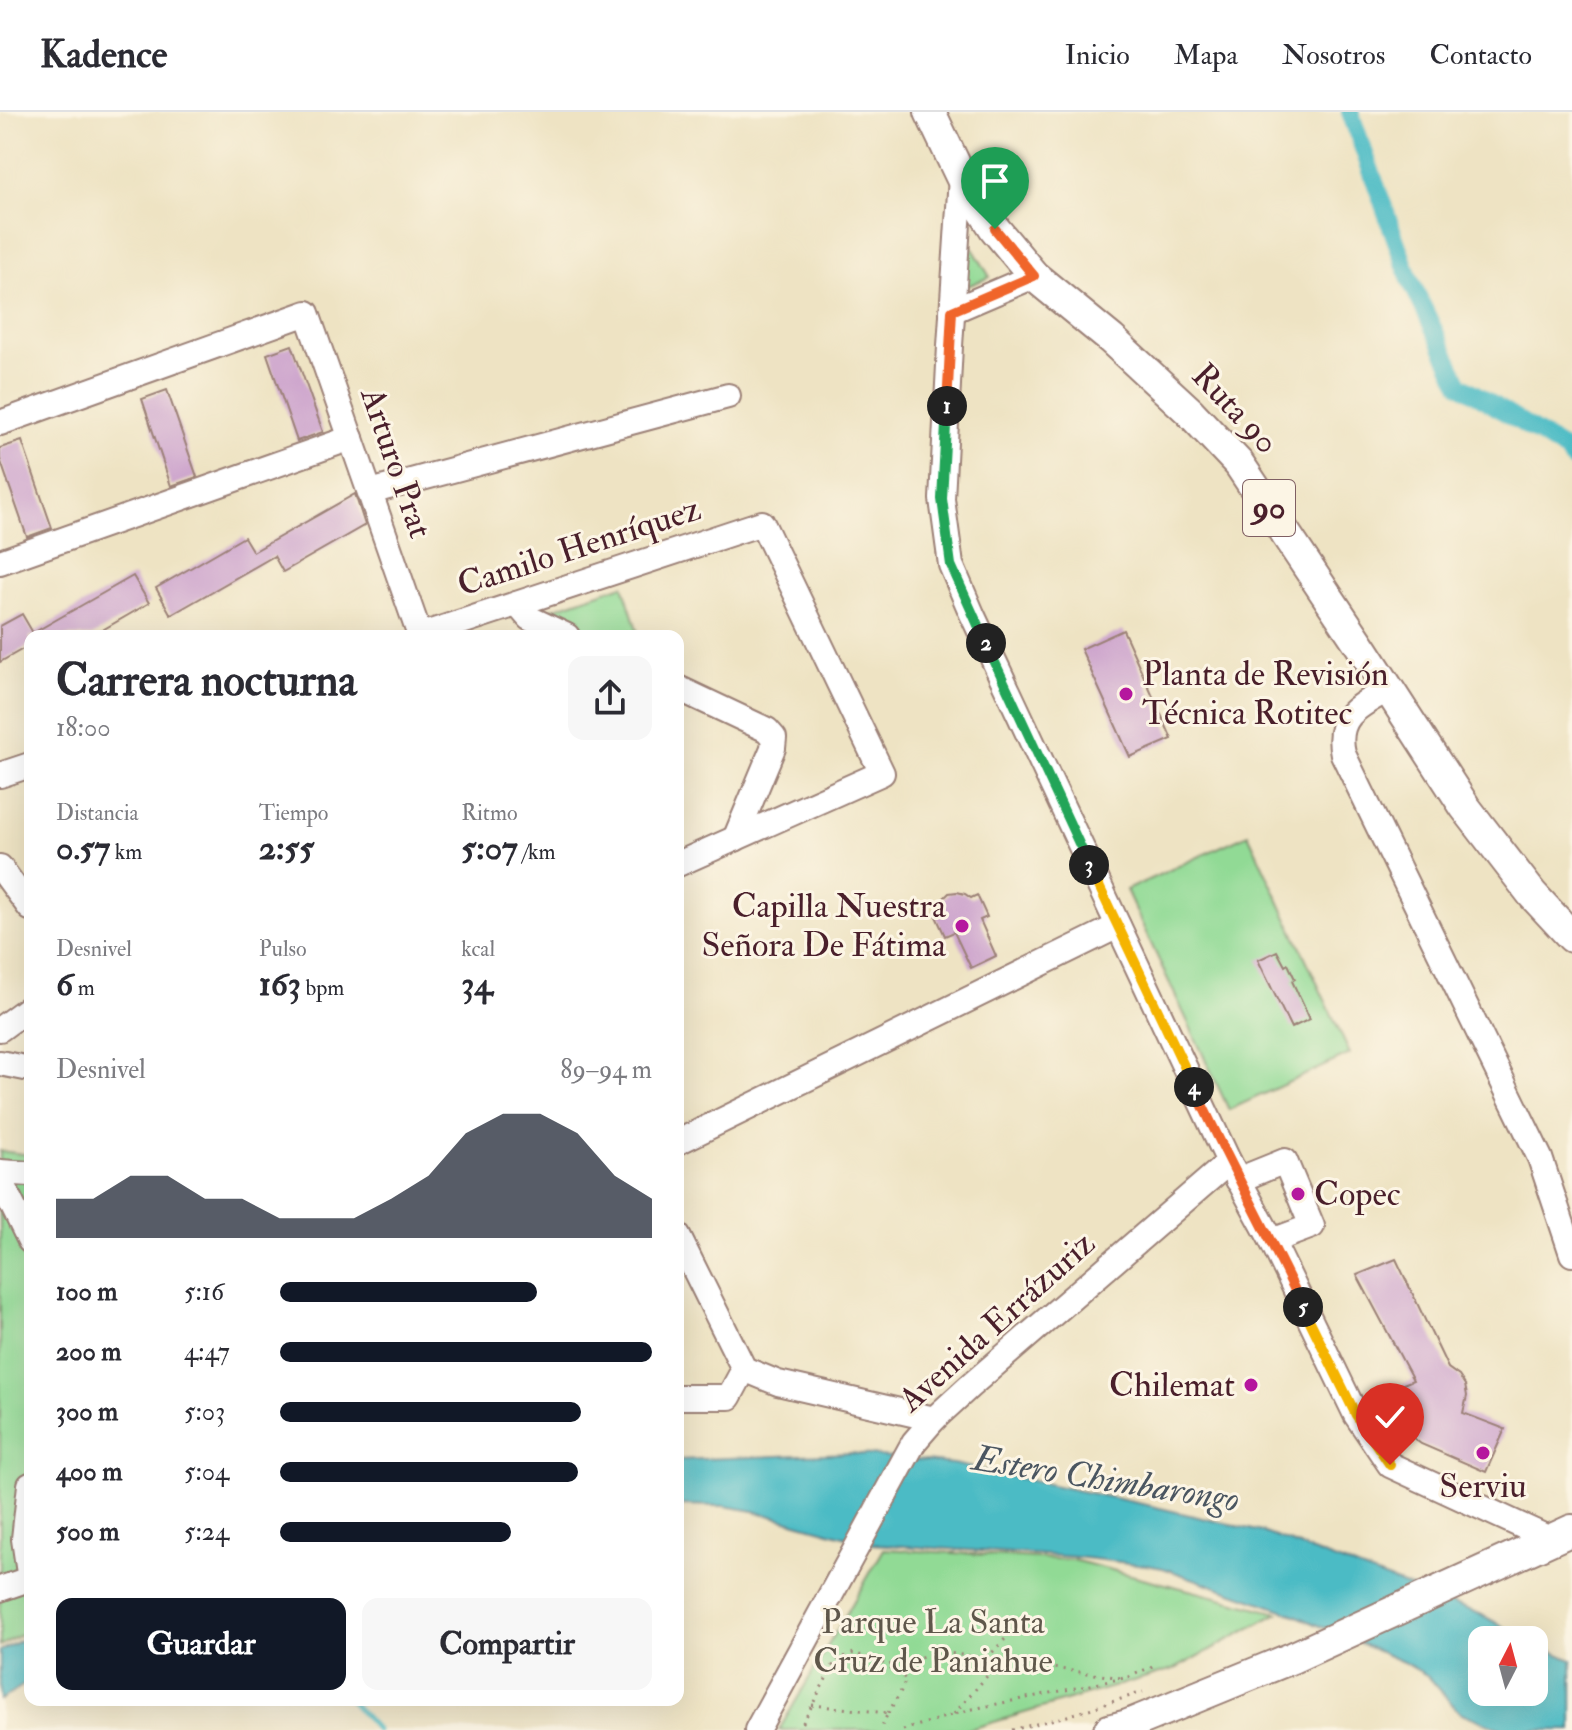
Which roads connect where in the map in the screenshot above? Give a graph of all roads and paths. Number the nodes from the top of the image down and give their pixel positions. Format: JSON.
{"nodes":[{"id":1,"x":930,"y":112,"type":"edge"},
{"id":2,"x":961,"y":177,"type":"junction"},
{"id":3,"x":1034,"y":276,"type":"junction"},
{"id":4,"x":952,"y":311,"type":"junction"},
{"id":5,"x":728,"y":396,"type":"dead end"},
{"id":6,"x":0,"y":423,"type":"edge"},
{"id":7,"x":351,"y":438,"type":"junction"},
{"id":8,"x":370,"y":492,"type":"junction"},
{"id":9,"x":0,"y":562,"type":"edge"},
{"id":10,"x":517,"y":604,"type":"junction"},
{"id":11,"x":418,"y":630,"type":"edge"},
{"id":12,"x":451,"y":630,"type":"edge"},
{"id":13,"x":554,"y":630,"type":"edge"},
{"id":14,"x":1389,"y":689,"type":"junction"},
{"id":15,"x":684,"y":691,"type":"edge"},
{"id":16,"x":24,"y":767,"type":"edge"},
{"id":17,"x":0,"y":775,"type":"edge"},
{"id":18,"x":735,"y":839,"type":"junction"},
{"id":19,"x":684,"y":861,"type":"edge"},
{"id":20,"x":4,"y":881,"type":"edge"},
{"id":21,"x":24,"y":902,"type":"edge"},
{"id":22,"x":1118,"y":926,"type":"junction"},
{"id":23,"x":1572,"y":937,"type":"edge"},
{"id":24,"x":24,"y":1011,"type":"edge"},
{"id":25,"x":0,"y":1029,"type":"edge"},
{"id":26,"x":0,"y":1063,"type":"edge"},
{"id":27,"x":24,"y":1068,"type":"edge"},
{"id":28,"x":684,"y":1139,"type":"edge"},
{"id":29,"x":1234,"y":1171,"type":"junction"},
{"id":30,"x":0,"y":1172,"type":"edge"},
{"id":31,"x":24,"y":1174,"type":"edge"},
{"id":32,"x":0,"y":1180,"type":"edge"},
{"id":33,"x":24,"y":1229,"type":"edge"},
{"id":34,"x":1272,"y":1241,"type":"junction"},
{"id":35,"x":684,"y":1248,"type":"edge"},
{"id":36,"x":1572,"y":1254,"type":"edge"},
{"id":37,"x":744,"y":1369,"type":"junction"},
{"id":38,"x":684,"y":1397,"type":"edge"},
{"id":39,"x":934,"y":1419,"type":"junction"},
{"id":40,"x":1562,"y":1535,"type":"edge"},
{"id":41,"x":24,"y":1582,"type":"edge"},
{"id":42,"x":0,"y":1589,"type":"edge"},
{"id":43,"x":1006,"y":1638,"type":"dead end"},
{"id":44,"x":978,"y":1657,"type":"junction"},
{"id":45,"x":987,"y":1658,"type":"junction"},
{"id":46,"x":888,"y":1665,"type":"junction"},
{"id":47,"x":1155,"y":1665,"type":"dead end"},
{"id":48,"x":1122,"y":1678,"type":"junction"},
{"id":49,"x":1151,"y":1690,"type":"dead end"},
{"id":50,"x":812,"y":1705,"type":"junction"},
{"id":51,"x":888,"y":1713,"type":"junction"},
{"id":52,"x":954,"y":1715,"type":"junction"},
{"id":53,"x":757,"y":1730,"type":"edge"},
{"id":54,"x":799,"y":1730,"type":"edge"},
{"id":55,"x":880,"y":1730,"type":"edge"},
{"id":56,"x":903,"y":1730,"type":"edge"},
{"id":57,"x":1012,"y":1730,"type":"edge"},
{"id":58,"x":1109,"y":1730,"type":"edge"}],
"edges":[{"from":1,"to":2,"type":"main road","name":"Ruta 90","number":"90"},
{"from":2,"to":3,"type":"main road","name":"Ruta 90","number":"90"},
{"from":2,"to":4,"type":"street"},
{"from":3,"to":4,"type":"street"},
{"from":3,"to":14,"type":"main road","name":"Ruta 90","number":"90"},
{"from":4,"to":22,"type":"street"},
{"from":5,"to":8,"type":"street"},
{"from":6,"to":7,"type":"street","name":"Arturo Prat"},
{"from":7,"to":8,"type":"street","name":"Arturo Prat"},
{"from":7,"to":9,"type":"street"},
{"from":8,"to":11,"type":"street","name":"Arturo Prat"},
{"from":10,"to":12,"type":"street","name":"Camilo Henríquez"},
{"from":10,"to":13,"type":"street"},
{"from":10,"to":18,"type":"street","name":"Camilo Henríquez"},
{"from":14,"to":23,"type":"main road","name":"Ruta 90","number":"90"},
{"from":14,"to":36,"type":"street"},
{"from":15,"to":18,"type":"street"},
{"from":16,"to":17,"type":"street"},
{"from":18,"to":19,"type":"street"},
{"from":20,"to":21,"type":"street"},
{"from":22,"to":28,"type":"street"},
{"from":22,"to":29,"type":"street"},
{"from":24,"to":25,"type":"street"},
{"from":26,"to":27,"type":"street"},
{"from":29,"to":34,"type":"street"},
{"from":29,"to":34,"type":"street","name":"Avenida Errázuriz"},
{"from":29,"to":39,"type":"street","name":"Avenida Errázuriz"},
{"from":30,"to":31,"type":"street"},
{"from":32,"to":33,"type":"street"},
{"from":34,"to":40,"type":"street"},
{"from":35,"to":37,"type":"street"},
{"from":37,"to":38,"type":"street"},
{"from":37,"to":39,"type":"street"},
{"from":39,"to":53,"type":"street","name":"Avenida Errázuriz"},
{"from":40,"to":58,"type":"main road"},
{"from":41,"to":42,"type":"street"},
{"from":43,"to":45,"type":"path"},
{"from":44,"to":45,"type":"path"},
{"from":44,"to":46,"type":"path"},
{"from":44,"to":52,"type":"path"},
{"from":45,"to":48,"type":"path"},
{"from":46,"to":50,"type":"path"},
{"from":46,"to":51,"type":"path"},
{"from":47,"to":48,"type":"path"},
{"from":48,"to":52,"type":"path"},
{"from":49,"to":57,"type":"path"},
{"from":50,"to":51,"type":"path"},
{"from":50,"to":54,"type":"path"},
{"from":51,"to":55,"type":"path"},
{"from":52,"to":56,"type":"path"}]}
